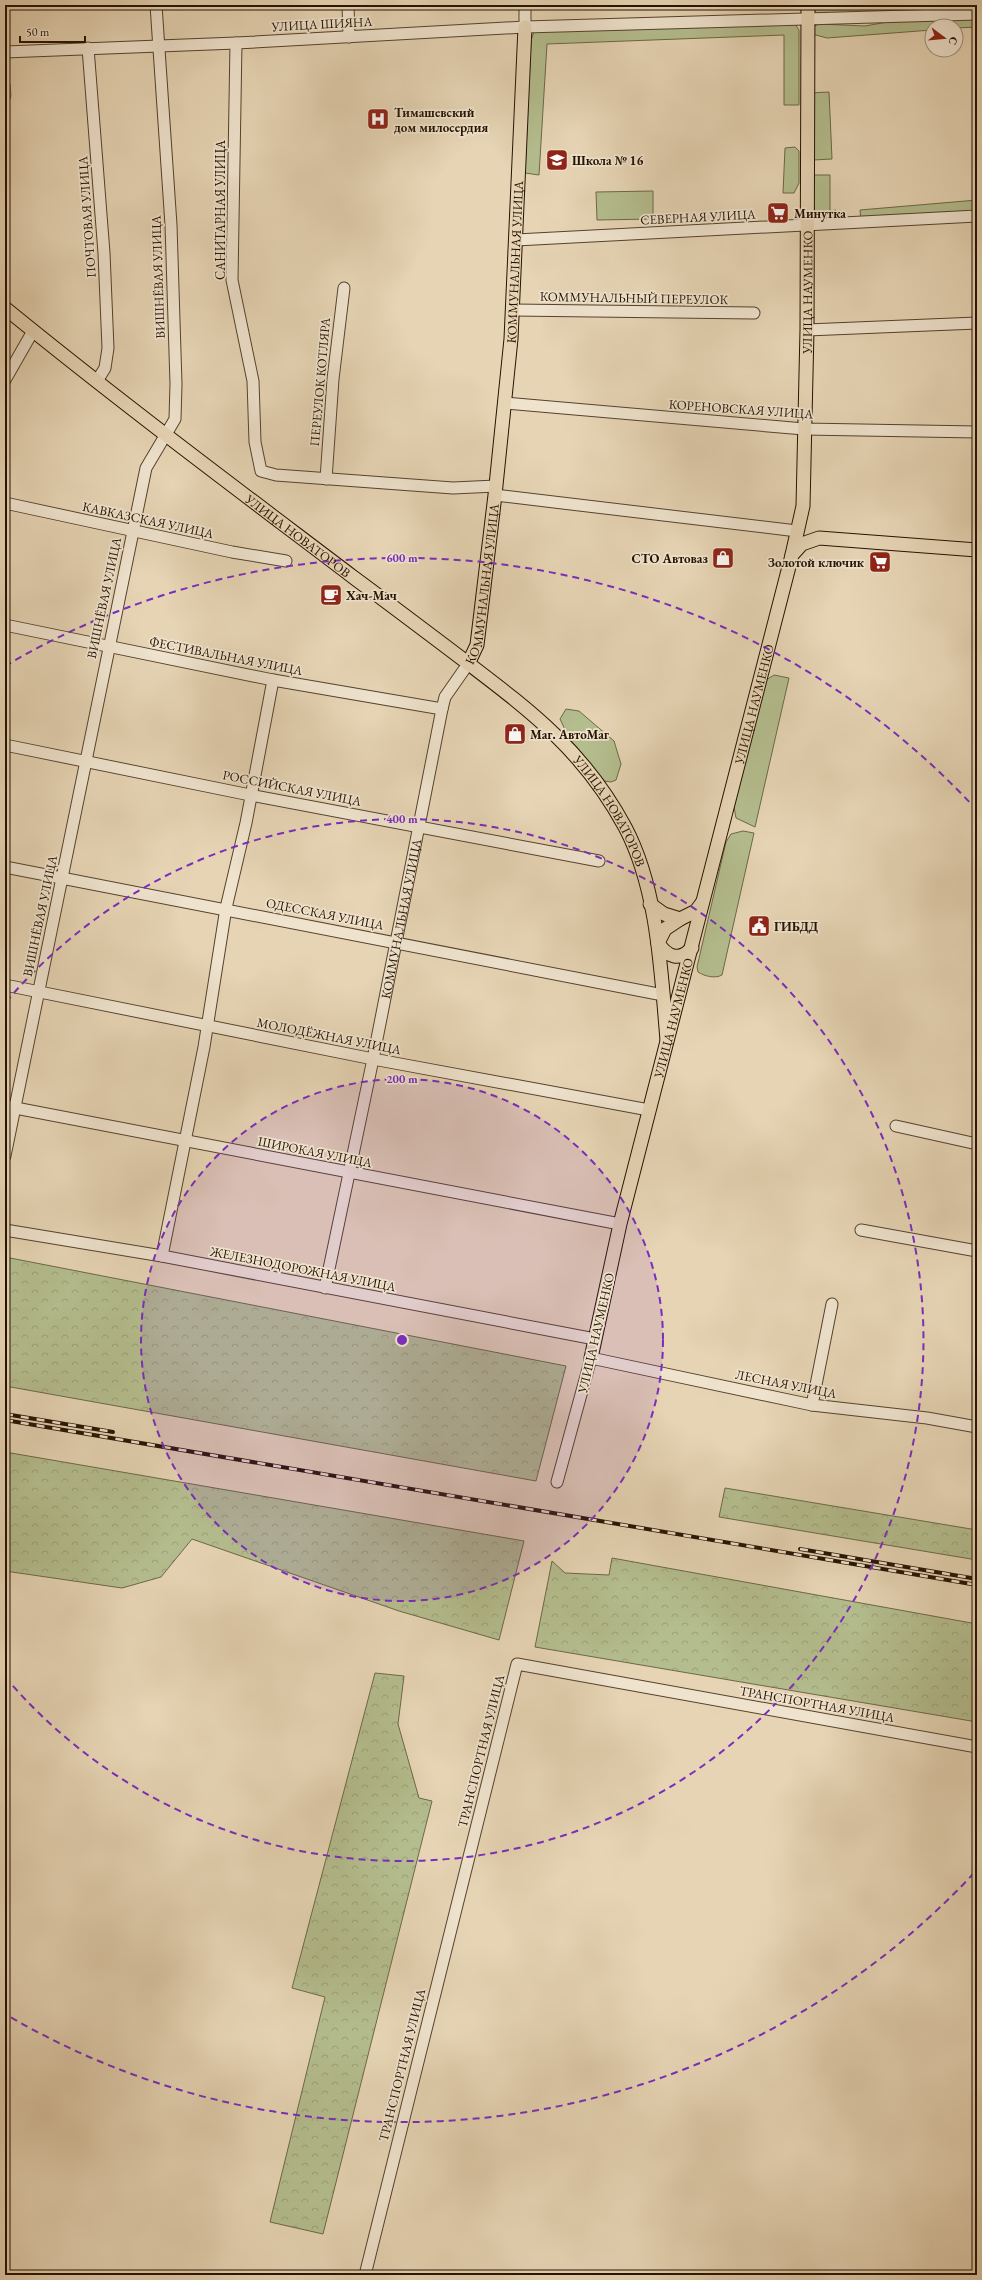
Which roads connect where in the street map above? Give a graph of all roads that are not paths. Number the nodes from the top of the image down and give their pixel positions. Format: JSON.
{"nodes":[{"id":1,"x":156,"y":5,"type":"edge"},
{"id":2,"x":348,"y":5,"type":"edge"},
{"id":3,"x":525,"y":5,"type":"edge"},
{"id":4,"x":808,"y":5,"type":"edge"},
{"id":5,"x":977,"y":14,"type":"edge"},
{"id":6,"x":809,"y":20,"type":"junction"},
{"id":7,"x":525,"y":27,"type":"junction"},
{"id":8,"x":349,"y":37,"type":"junction"},
{"id":9,"x":236,"y":43,"type":"junction"},
{"id":10,"x":158,"y":47,"type":"junction"},
{"id":11,"x":88,"y":48,"type":"junction"},
{"id":12,"x":5,"y":52,"type":"edge"},
{"id":13,"x":977,"y":216,"type":"edge"},
{"id":14,"x":808,"y":225,"type":"junction"},
{"id":15,"x":516,"y":240,"type":"junction"},
{"id":16,"x":344,"y":288,"type":"dead end"},
{"id":17,"x":5,"y":308,"type":"edge"},
{"id":18,"x":513,"y":310,"type":"junction"},
{"id":19,"x":754,"y":313,"type":"dead end"},
{"id":20,"x":977,"y":323,"type":"edge"},
{"id":21,"x":807,"y":330,"type":"junction"},
{"id":22,"x":34,"y":332,"type":"junction"},
{"id":23,"x":5,"y":380,"type":"edge"},
{"id":24,"x":97,"y":381,"type":"junction"},
{"id":25,"x":504,"y":403,"type":"junction"},
{"id":26,"x":804,"y":429,"type":"junction"},
{"id":27,"x":977,"y":432,"type":"edge"},
{"id":28,"x":167,"y":435,"type":"junction"},
{"id":29,"x":326,"y":479,"type":"junction"},
{"id":30,"x":496,"y":491,"type":"junction"},
{"id":31,"x":5,"y":503,"type":"edge"},
{"id":32,"x":132,"y":530,"type":"junction"},
{"id":33,"x":797,"y":531,"type":"junction"},
{"id":34,"x":977,"y":550,"type":"edge"},
{"id":35,"x":792,"y":555,"type":"junction"},
{"id":36,"x":286,"y":561,"type":"dead end"},
{"id":37,"x":5,"y":626,"type":"edge"},
{"id":38,"x":108,"y":646,"type":"junction"},
{"id":39,"x":468,"y":664,"type":"junction"},
{"id":40,"x":273,"y":680,"type":"junction"},
{"id":41,"x":442,"y":709,"type":"junction"},
{"id":42,"x":5,"y":745,"type":"edge"},
{"id":43,"x":86,"y":762,"type":"junction"},
{"id":44,"x":250,"y":795,"type":"junction"},
{"id":45,"x":418,"y":826,"type":"junction"},
{"id":46,"x":599,"y":861,"type":"dead end"},
{"id":47,"x":5,"y":867,"type":"edge"},
{"id":48,"x":62,"y":878,"type":"junction"},
{"id":49,"x":650,"y":904,"type":"junction"},
{"id":50,"x":226,"y":908,"type":"junction"},
{"id":51,"x":688,"y":920,"type":"junction"},
{"id":52,"x":396,"y":942,"type":"junction"},
{"id":53,"x":658,"y":943,"type":"junction"},
{"id":54,"x":692,"y":948,"type":"junction"},
{"id":55,"x":5,"y":985,"type":"edge"},
{"id":56,"x":39,"y":992,"type":"junction"},
{"id":57,"x":663,"y":995,"type":"junction"},
{"id":58,"x":207,"y":1026,"type":"junction"},
{"id":59,"x":666,"y":1040,"type":"junction"},
{"id":60,"x":373,"y":1059,"type":"junction"},
{"id":61,"x":10,"y":1107,"type":"edge"},
{"id":62,"x":649,"y":1110,"type":"junction"},
{"id":63,"x":896,"y":1126,"type":"dead end"},
{"id":64,"x":184,"y":1139,"type":"junction"},
{"id":65,"x":977,"y":1144,"type":"edge"},
{"id":66,"x":5,"y":1156,"type":"edge"},
{"id":67,"x":349,"y":1173,"type":"junction"},
{"id":68,"x":620,"y":1224,"type":"junction"},
{"id":69,"x":5,"y":1230,"type":"edge"},
{"id":70,"x":862,"y":1230,"type":"dead end"},
{"id":71,"x":977,"y":1251,"type":"edge"},
{"id":72,"x":162,"y":1256,"type":"junction"},
{"id":73,"x":325,"y":1288,"type":"junction"},
{"id":74,"x":832,"y":1304,"type":"dead end"},
{"id":75,"x":595,"y":1339,"type":"junction"},
{"id":76,"x":591,"y":1358,"type":"junction"},
{"id":77,"x":812,"y":1405,"type":"junction"},
{"id":78,"x":977,"y":1426,"type":"edge"},
{"id":79,"x":557,"y":1482,"type":"dead end"},
{"id":80,"x":977,"y":1746,"type":"edge"},
{"id":81,"x":364,"y":2275,"type":"edge"}],
"edges":[{"from":1,"to":10,"type":"street","name":"ВИШНЁВАЯ УЛИЦА"},
{"from":2,"to":8,"type":"street"},
{"from":3,"to":7,"type":"street","name":"КОММУНАЛЬНАЯ УЛИЦА"},
{"from":4,"to":6,"type":"main road","name":"УЛИЦА НАУМЕНКО"},
{"from":5,"to":6,"type":"street","name":"УЛИЦА ШИЯНА"},
{"from":6,"to":7,"type":"street","name":"УЛИЦА ШИЯНА"},
{"from":6,"to":14,"type":"main road","name":"УЛИЦА НАУМЕНКО"},
{"from":7,"to":8,"type":"street","name":"УЛИЦА ШИЯНА"},
{"from":7,"to":15,"type":"main road","name":"КОММУНАЛЬНАЯ УЛИЦА"},
{"from":8,"to":9,"type":"street","name":"УЛИЦА ШИЯНА"},
{"from":9,"to":10,"type":"street","name":"УЛИЦА ШИЯНА"},
{"from":9,"to":29,"type":"street","name":"САНИТАРНАЯ УЛИЦА"},
{"from":10,"to":11,"type":"street","name":"УЛИЦА ШИЯНА"},
{"from":10,"to":28,"type":"street","name":"ВИШНЁВАЯ УЛИЦА"},
{"from":11,"to":12,"type":"street","name":"УЛИЦА ШИЯНА"},
{"from":11,"to":24,"type":"street","name":"ПОЧТОВАЯ УЛИЦА"},
{"from":13,"to":14,"type":"street","name":"СЕВЕРНАЯ УЛИЦА"},
{"from":14,"to":15,"type":"street","name":"СЕВЕРНАЯ УЛИЦА"},
{"from":14,"to":21,"type":"main road","name":"УЛИЦА НАУМЕНКО"},
{"from":15,"to":18,"type":"main road","name":"КОММУНАЛЬНАЯ УЛИЦА"},
{"from":16,"to":29,"type":"street","name":"ПЕРЕУЛОК КОТЛЯРА"},
{"from":17,"to":22,"type":"main road","name":"УЛИЦА НОВАТОРОВ"},
{"from":18,"to":19,"type":"street","name":"КОММУНАЛЬНЫЙ ПЕРЕУЛОК"},
{"from":18,"to":25,"type":"main road","name":"КОММУНАЛЬНАЯ УЛИЦА"},
{"from":20,"to":21,"type":"street"},
{"from":21,"to":26,"type":"main road","name":"УЛИЦА НАУМЕНКО"},
{"from":22,"to":23,"type":"street"},
{"from":22,"to":24,"type":"main road","name":"УЛИЦА НОВАТОРОВ"},
{"from":24,"to":28,"type":"main road","name":"УЛИЦА НОВАТОРОВ"},
{"from":25,"to":26,"type":"street","name":"КОРЕНОВСКАЯ УЛИЦА"},
{"from":25,"to":30,"type":"main road","name":"КОММУНАЛЬНАЯ УЛИЦА"},
{"from":26,"to":27,"type":"street","name":"КОРЕНОВСКАЯ УЛИЦА"},
{"from":26,"to":33,"type":"main road","name":"УЛИЦА НАУМЕНКО"},
{"from":28,"to":32,"type":"street","name":"ВИШНЁВАЯ УЛИЦА"},
{"from":28,"to":39,"type":"main road","name":"УЛИЦА НОВАТОРОВ"},
{"from":29,"to":30,"type":"street"},
{"from":30,"to":33,"type":"street"},
{"from":30,"to":39,"type":"main road","name":"КОММУНАЛЬНАЯ УЛИЦА"},
{"from":31,"to":32,"type":"street","name":"КАВКАЗСКАЯ УЛИЦА"},
{"from":32,"to":36,"type":"street","name":"КАВКАЗСКАЯ УЛИЦА"},
{"from":32,"to":38,"type":"street","name":"ВИШНЁВАЯ УЛИЦА"},
{"from":33,"to":35,"type":"main road","name":"УЛИЦА НАУМЕНКО"},
{"from":34,"to":35,"type":"main road"},
{"from":35,"to":51,"type":"main road","name":"УЛИЦА НАУМЕНКО"},
{"from":37,"to":38,"type":"street","name":"ФЕСТИВАЛЬНАЯ УЛИЦА"},
{"from":38,"to":40,"type":"street","name":"ФЕСТИВАЛЬНАЯ УЛИЦА"},
{"from":38,"to":43,"type":"street","name":"ВИШНЁВАЯ УЛИЦА"},
{"from":39,"to":41,"type":"street","name":"КОММУНАЛЬНАЯ УЛИЦА"},
{"from":39,"to":49,"type":"main road","name":"УЛИЦА НОВАТОРОВ"},
{"from":40,"to":41,"type":"street","name":"ФЕСТИВАЛЬНАЯ УЛИЦА"},
{"from":40,"to":44,"type":"street"},
{"from":41,"to":45,"type":"street","name":"КОММУНАЛЬНАЯ УЛИЦА"},
{"from":42,"to":43,"type":"street","name":"РОССИЙСКАЯ УЛИЦА"},
{"from":43,"to":44,"type":"street","name":"РОССИЙСКАЯ УЛИЦА"},
{"from":43,"to":48,"type":"street","name":"ВИШНЁВАЯ УЛИЦА"},
{"from":44,"to":45,"type":"street","name":"РОССИЙСКАЯ УЛИЦА"},
{"from":44,"to":50,"type":"street"},
{"from":45,"to":46,"type":"street","name":"РОССИЙСКАЯ УЛИЦА"},
{"from":45,"to":52,"type":"street","name":"КОММУНАЛЬНАЯ УЛИЦА"},
{"from":47,"to":48,"type":"street","name":"ОДЕССКАЯ УЛИЦА"},
{"from":48,"to":50,"type":"street","name":"ОДЕССКАЯ УЛИЦА"},
{"from":48,"to":56,"type":"street","name":"ВИШНЁВАЯ УЛИЦА"},
{"from":49,"to":51,"type":"main road"},
{"from":49,"to":53,"type":"main road","name":"УЛИЦА НОВАТОРОВ"},
{"from":50,"to":52,"type":"street","name":"ОДЕССКАЯ УЛИЦА"},
{"from":50,"to":58,"type":"street"},
{"from":51,"to":53,"type":"main road"},
{"from":51,"to":54,"type":"main road","name":"УЛИЦА НАУМЕНКО"},
{"from":52,"to":57,"type":"street","name":"ОДЕССКАЯ УЛИЦА"},
{"from":52,"to":60,"type":"street","name":"КОММУНАЛЬНАЯ УЛИЦА"},
{"from":53,"to":54,"type":"main road"},
{"from":53,"to":57,"type":"main road","name":"УЛИЦА НОВАТОРОВ"},
{"from":54,"to":59,"type":"main road","name":"УЛИЦА НАУМЕНКО"},
{"from":55,"to":56,"type":"street","name":"МОЛОДЁЖНАЯ УЛИЦА"},
{"from":56,"to":58,"type":"street","name":"МОЛОДЁЖНАЯ УЛИЦА"},
{"from":56,"to":61,"type":"street","name":"ВИШНЁВАЯ УЛИЦА"},
{"from":57,"to":59,"type":"main road","name":"УЛИЦА НОВАТОРОВ"},
{"from":58,"to":60,"type":"street","name":"МОЛОДЁЖНАЯ УЛИЦА"},
{"from":58,"to":64,"type":"street"},
{"from":59,"to":62,"type":"main road","name":"УЛИЦА НАУМЕНКО"},
{"from":60,"to":62,"type":"street","name":"МОЛОДЁЖНАЯ УЛИЦА"},
{"from":60,"to":67,"type":"street","name":"КОММУНАЛЬНАЯ УЛИЦА"},
{"from":61,"to":64,"type":"street","name":"ШИРОКАЯ УЛИЦА"},
{"from":61,"to":66,"type":"street","name":"ВИШНЁВАЯ УЛИЦА"},
{"from":62,"to":68,"type":"main road","name":"УЛИЦА НАУМЕНКО"},
{"from":63,"to":65,"type":"street"},
{"from":64,"to":67,"type":"street","name":"ШИРОКАЯ УЛИЦА"},
{"from":64,"to":72,"type":"street"},
{"from":67,"to":68,"type":"street","name":"ШИРОКАЯ УЛИЦА"},
{"from":67,"to":73,"type":"street","name":"КОММУНАЛЬНАЯ УЛИЦА"},
{"from":68,"to":75,"type":"main road","name":"УЛИЦА НАУМЕНКО"},
{"from":69,"to":72,"type":"street","name":"ЖЕЛЕЗНОДОРОЖНАЯ УЛИЦА"},
{"from":70,"to":71,"type":"street"},
{"from":72,"to":73,"type":"street","name":"ЖЕЛЕЗНОДОРОЖНАЯ УЛИЦА"},
{"from":73,"to":75,"type":"street","name":"ЖЕЛЕЗНОДОРОЖНАЯ УЛИЦА"},
{"from":74,"to":77,"type":"street"},
{"from":75,"to":76,"type":"main road","name":"УЛИЦА НАУМЕНКО"},
{"from":76,"to":77,"type":"street","name":"ЛЕСНАЯ УЛИЦА"},
{"from":76,"to":79,"type":"street","name":"УЛИЦА НАУМЕНКО"},
{"from":77,"to":78,"type":"street","name":"ЛЕСНАЯ УЛИЦА"},
{"from":80,"to":81,"type":"street","name":"ТРАНСПОРТНАЯ УЛИЦА"}]}
